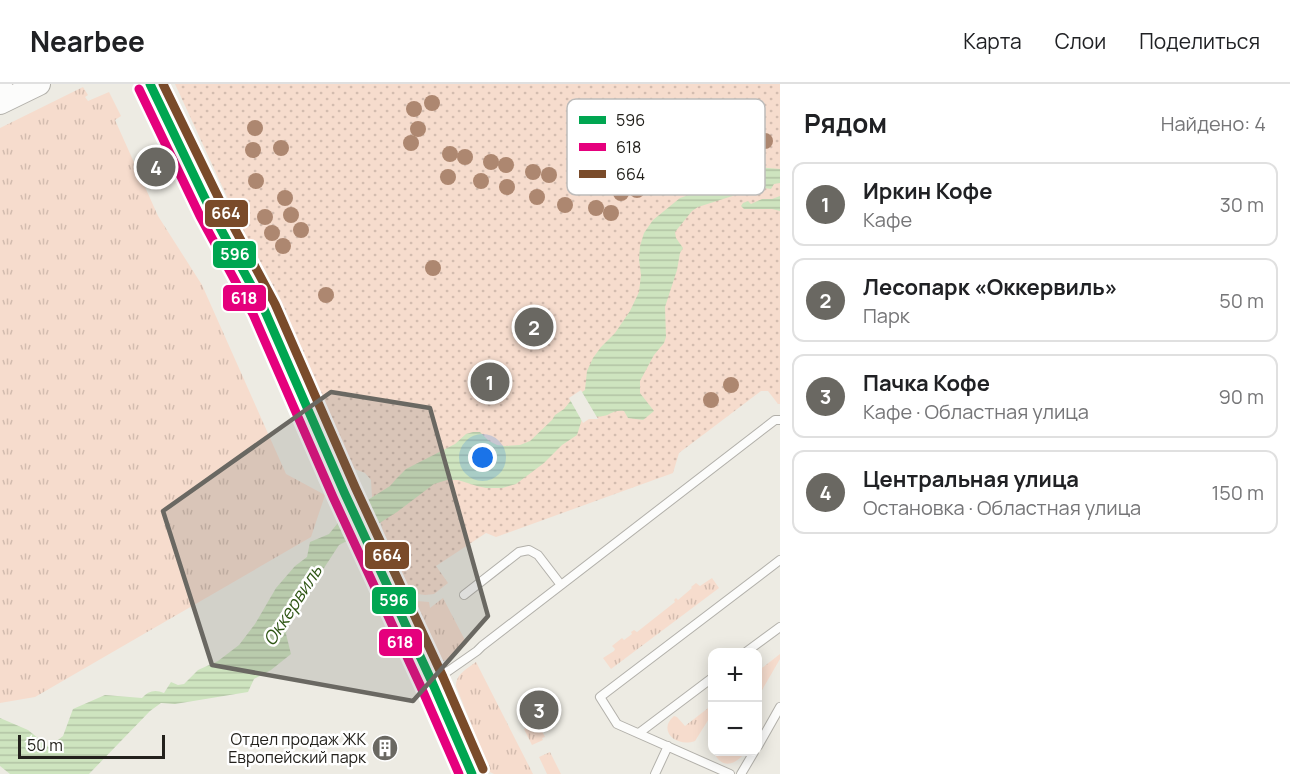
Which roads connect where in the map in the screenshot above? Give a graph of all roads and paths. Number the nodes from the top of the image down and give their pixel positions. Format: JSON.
{"nodes":[{"id":1,"x":39,"y":84,"type":"edge"},
{"id":2,"x":150,"y":84,"type":"edge"},
{"id":3,"x":0,"y":104,"type":"edge"},
{"id":4,"x":780,"y":420,"type":"edge"},
{"id":5,"x":780,"y":560,"type":"edge"},
{"id":6,"x":561,"y":585,"type":"junction"},
{"id":7,"x":464,"y":595,"type":"dead end"},
{"id":8,"x":780,"y":627,"type":"edge"},
{"id":9,"x":751,"y":648,"type":"edge"},
{"id":10,"x":708,"y":681,"type":"edge"},
{"id":11,"x":432,"y":682,"type":"junction"},
{"id":12,"x":780,"y":707,"type":"edge"},
{"id":13,"x":639,"y":734,"type":"junction"},
{"id":14,"x":762,"y":739,"type":"edge"},
{"id":15,"x":668,"y":746,"type":"junction"},
{"id":16,"x":752,"y":756,"type":"edge"},
{"id":17,"x":472,"y":774,"type":"edge"},
{"id":18,"x":655,"y":774,"type":"edge"},
{"id":19,"x":729,"y":774,"type":"edge"},
{"id":20,"x":741,"y":774,"type":"edge"}],
"edges":[{"from":1,"to":3,"type":"street"},
{"from":2,"to":11,"type":"street"},
{"from":4,"to":6,"type":"lane"},
{"from":5,"to":13,"type":"lane"},
{"from":6,"to":7,"type":"lane"},
{"from":6,"to":11,"type":"lane"},
{"from":8,"to":9,"type":"lane"},
{"from":10,"to":13,"type":"lane"},
{"from":11,"to":17,"type":"street"},
{"from":12,"to":14,"type":"lane"},
{"from":13,"to":15,"type":"lane"},
{"from":15,"to":18,"type":"lane"},
{"from":15,"to":19,"type":"lane"},
{"from":16,"to":20,"type":"lane"}]}
